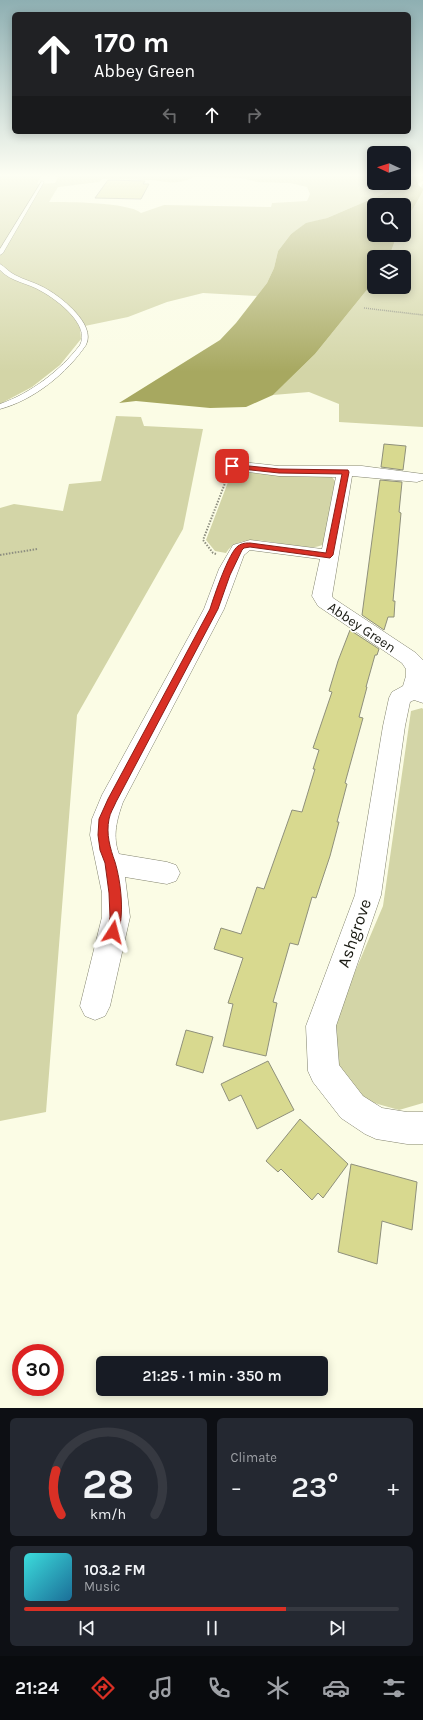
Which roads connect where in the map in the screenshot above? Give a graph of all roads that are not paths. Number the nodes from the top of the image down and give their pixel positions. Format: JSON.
{"nodes":[{"id":1,"x":7,"y":241,"type":"edge"},
{"id":2,"x":0,"y":253,"type":"edge"},
{"id":3,"x":0,"y":266,"type":"edge"},
{"id":4,"x":0,"y":407,"type":"edge"},
{"id":5,"x":232,"y":466,"type":"road end"},
{"id":6,"x":346,"y":472,"type":"junction"},
{"id":7,"x":417,"y":476,"type":"dead end"},
{"id":8,"x":330,"y":555,"type":"junction"},
{"id":9,"x":417,"y":693,"type":"edge"},
{"id":10,"x":110,"y":863,"type":"junction"},
{"id":11,"x":167,"y":873,"type":"dead end"},
{"id":12,"x":95,"y":1006,"type":"dead end"},
{"id":13,"x":423,"y":1128,"type":"edge"}],
"edges":[{"from":1,"to":2,"type":"lane"},
{"from":3,"to":4,"type":"lane"},
{"from":5,"to":6,"type":"street"},
{"from":6,"to":7,"type":"street"},
{"from":6,"to":8,"type":"street","name":"Abbey Green"},
{"from":8,"to":9,"type":"street","name":"Abbey Green"},
{"from":8,"to":10,"type":"street"},
{"from":9,"to":13,"type":"street","name":"Ashgrove"},
{"from":10,"to":11,"type":"street"},
{"from":10,"to":12,"type":"street"}]}
